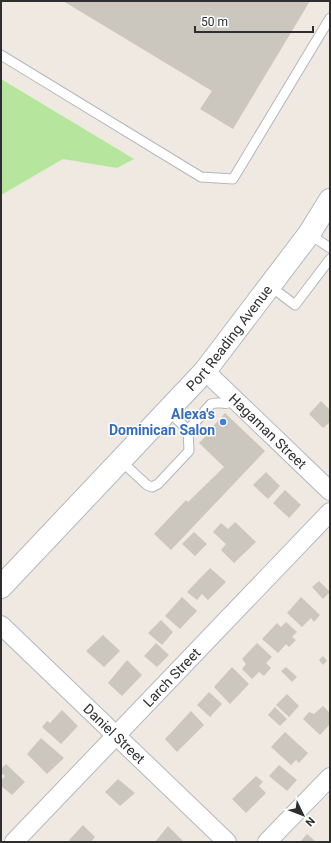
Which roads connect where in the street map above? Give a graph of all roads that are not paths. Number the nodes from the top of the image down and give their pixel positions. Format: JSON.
{"nodes":[{"id":1,"x":330,"y":18,"type":"edge"},
{"id":2,"x":1,"y":55,"type":"edge"},
{"id":3,"x":330,"y":200,"type":"edge"},
{"id":4,"x":309,"y":234,"type":"junction"},
{"id":5,"x":330,"y":248,"type":"edge"},
{"id":6,"x":330,"y":259,"type":"edge"},
{"id":7,"x":270,"y":286,"type":"junction"},
{"id":8,"x":205,"y":371,"type":"junction"},
{"id":9,"x":234,"y":399,"type":"junction"},
{"id":10,"x":168,"y":411,"type":"junction"},
{"id":11,"x":188,"y":430,"type":"junction"},
{"id":12,"x":121,"y":461,"type":"junction"},
{"id":13,"x":330,"y":491,"type":"edge"},
{"id":14,"x":330,"y":512,"type":"edge"},
{"id":15,"x":1,"y":587,"type":"edge"},
{"id":16,"x":1,"y":625,"type":"edge"},
{"id":17,"x":116,"y":736,"type":"junction"},
{"id":18,"x":330,"y":777,"type":"edge"},
{"id":19,"x":14,"y":842,"type":"edge"},
{"id":20,"x":227,"y":842,"type":"edge"},
{"id":21,"x":267,"y":842,"type":"edge"}],
"edges":[{"from":1,"to":2,"type":"lane"},
{"from":3,"to":4,"type":"street","name":"Port Reading Avenue"},
{"from":4,"to":5,"type":"lane"},
{"from":4,"to":7,"type":"street","name":"Port Reading Avenue"},
{"from":6,"to":7,"type":"lane"},
{"from":7,"to":8,"type":"street","name":"Port Reading Avenue"},
{"from":8,"to":9,"type":"street","name":"Hagaman Street"},
{"from":8,"to":10,"type":"street","name":"Port Reading Avenue"},
{"from":9,"to":11,"type":"lane"},
{"from":9,"to":13,"type":"street","name":"Hagaman Street"},
{"from":10,"to":11,"type":"lane"},
{"from":10,"to":12,"type":"street","name":"Port Reading Avenue"},
{"from":11,"to":12,"type":"lane"},
{"from":12,"to":15,"type":"street","name":"Port Reading Avenue"},
{"from":14,"to":17,"type":"street","name":"Larch Street"},
{"from":16,"to":17,"type":"street","name":"Daniel Street"},
{"from":17,"to":19,"type":"street","name":"Larch Street"},
{"from":17,"to":20,"type":"street","name":"Daniel Street"},
{"from":18,"to":21,"type":"street"}]}
